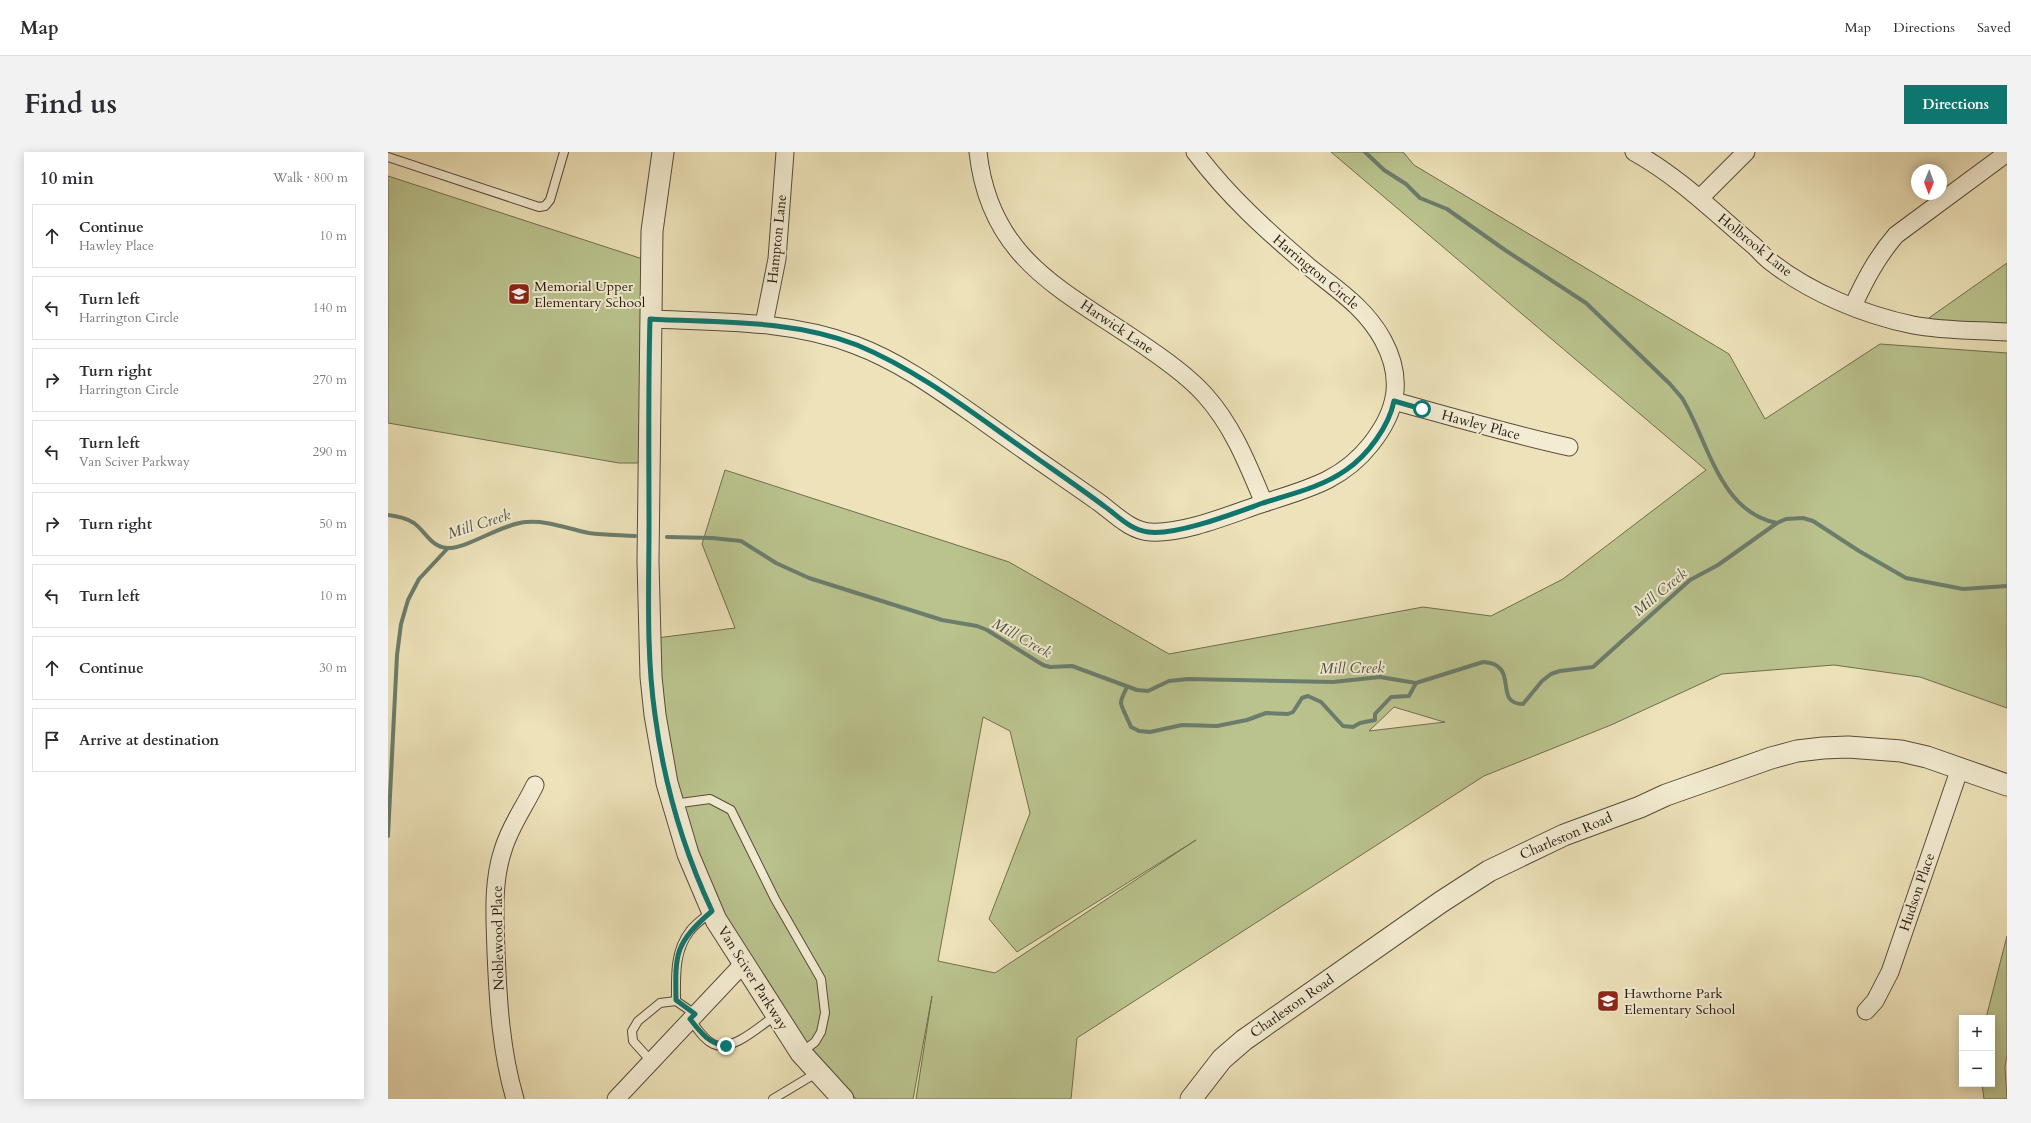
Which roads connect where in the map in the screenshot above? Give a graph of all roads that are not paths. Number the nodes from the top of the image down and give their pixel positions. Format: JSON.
{"nodes":[{"id":1,"x":564,"y":152,"type":"edge"},
{"id":2,"x":663,"y":152,"type":"edge"},
{"id":3,"x":785,"y":152,"type":"edge"},
{"id":4,"x":978,"y":152,"type":"edge"},
{"id":5,"x":1195,"y":152,"type":"edge"},
{"id":6,"x":1634,"y":152,"type":"edge"},
{"id":7,"x":1746,"y":152,"type":"edge"},
{"id":8,"x":2007,"y":153,"type":"edge"},
{"id":9,"x":388,"y":157,"type":"edge"},
{"id":10,"x":1700,"y":198,"type":"junction"},
{"id":11,"x":1853,"y":306,"type":"junction"},
{"id":12,"x":650,"y":319,"type":"junction"},
{"id":13,"x":764,"y":324,"type":"junction"},
{"id":14,"x":2007,"y":332,"type":"edge"},
{"id":15,"x":1394,"y":401,"type":"junction"},
{"id":16,"x":1569,"y":447,"type":"dead end"},
{"id":17,"x":1264,"y":503,"type":"junction"},
{"id":18,"x":1960,"y":768,"type":"junction"},
{"id":19,"x":535,"y":785,"type":"dead end"},
{"id":20,"x":2007,"y":785,"type":"edge"},
{"id":21,"x":673,"y":804,"type":"junction"},
{"id":22,"x":712,"y":911,"type":"junction"},
{"id":23,"x":744,"y":963,"type":"junction"},
{"id":24,"x":676,"y":1000,"type":"junction"},
{"id":25,"x":1866,"y":1011,"type":"dead end"},
{"id":26,"x":776,"y":1015,"type":"junction"},
{"id":27,"x":692,"y":1017,"type":"junction"},
{"id":28,"x":801,"y":1052,"type":"junction"},
{"id":29,"x":651,"y":1060,"type":"junction"},
{"id":30,"x":818,"y":1072,"type":"junction"},
{"id":31,"x":515,"y":1099,"type":"edge"},
{"id":32,"x":616,"y":1099,"type":"edge"},
{"id":33,"x":773,"y":1099,"type":"edge"},
{"id":34,"x":843,"y":1099,"type":"edge"},
{"id":35,"x":1191,"y":1099,"type":"edge"}],
"edges":[{"from":1,"to":9,"type":"lane"},
{"from":2,"to":12,"type":"street","name":"Van Sciver Parkway"},
{"from":3,"to":13,"type":"street","name":"Hampton Lane"},
{"from":4,"to":17,"type":"street","name":"Harwick Lane"},
{"from":5,"to":15,"type":"street","name":"Harrington Circle"},
{"from":6,"to":10,"type":"street","name":"Holbrook Lane"},
{"from":7,"to":10,"type":"street"},
{"from":8,"to":11,"type":"street"},
{"from":10,"to":11,"type":"street","name":"Holbrook Lane"},
{"from":11,"to":14,"type":"street","name":"Holbrook Lane"},
{"from":12,"to":13,"type":"street","name":"Harrington Circle"},
{"from":12,"to":21,"type":"street","name":"Van Sciver Parkway"},
{"from":13,"to":17,"type":"street","name":"Harrington Circle"},
{"from":15,"to":16,"type":"street","name":"Hawley Place"},
{"from":15,"to":17,"type":"street","name":"Harrington Circle"},
{"from":18,"to":20,"type":"street","name":"Charleston Road"},
{"from":18,"to":25,"type":"street","name":"Hudson Place"},
{"from":18,"to":35,"type":"street","name":"Charleston Road"},
{"from":19,"to":31,"type":"street","name":"Noblewood Place"},
{"from":21,"to":22,"type":"street","name":"Van Sciver Parkway"},
{"from":21,"to":28,"type":"lane"},
{"from":22,"to":23,"type":"street","name":"Van Sciver Parkway"},
{"from":22,"to":24,"type":"lane"},
{"from":23,"to":26,"type":"street","name":"Van Sciver Parkway"},
{"from":23,"to":27,"type":"street"},
{"from":24,"to":27,"type":"lane"},
{"from":24,"to":29,"type":"lane"},
{"from":26,"to":27,"type":"lane"},
{"from":26,"to":28,"type":"street","name":"Van Sciver Parkway"},
{"from":27,"to":29,"type":"street"},
{"from":28,"to":30,"type":"street","name":"Van Sciver Parkway"},
{"from":29,"to":32,"type":"street"},
{"from":30,"to":33,"type":"lane"},
{"from":30,"to":34,"type":"street","name":"Van Sciver Parkway"}]}
